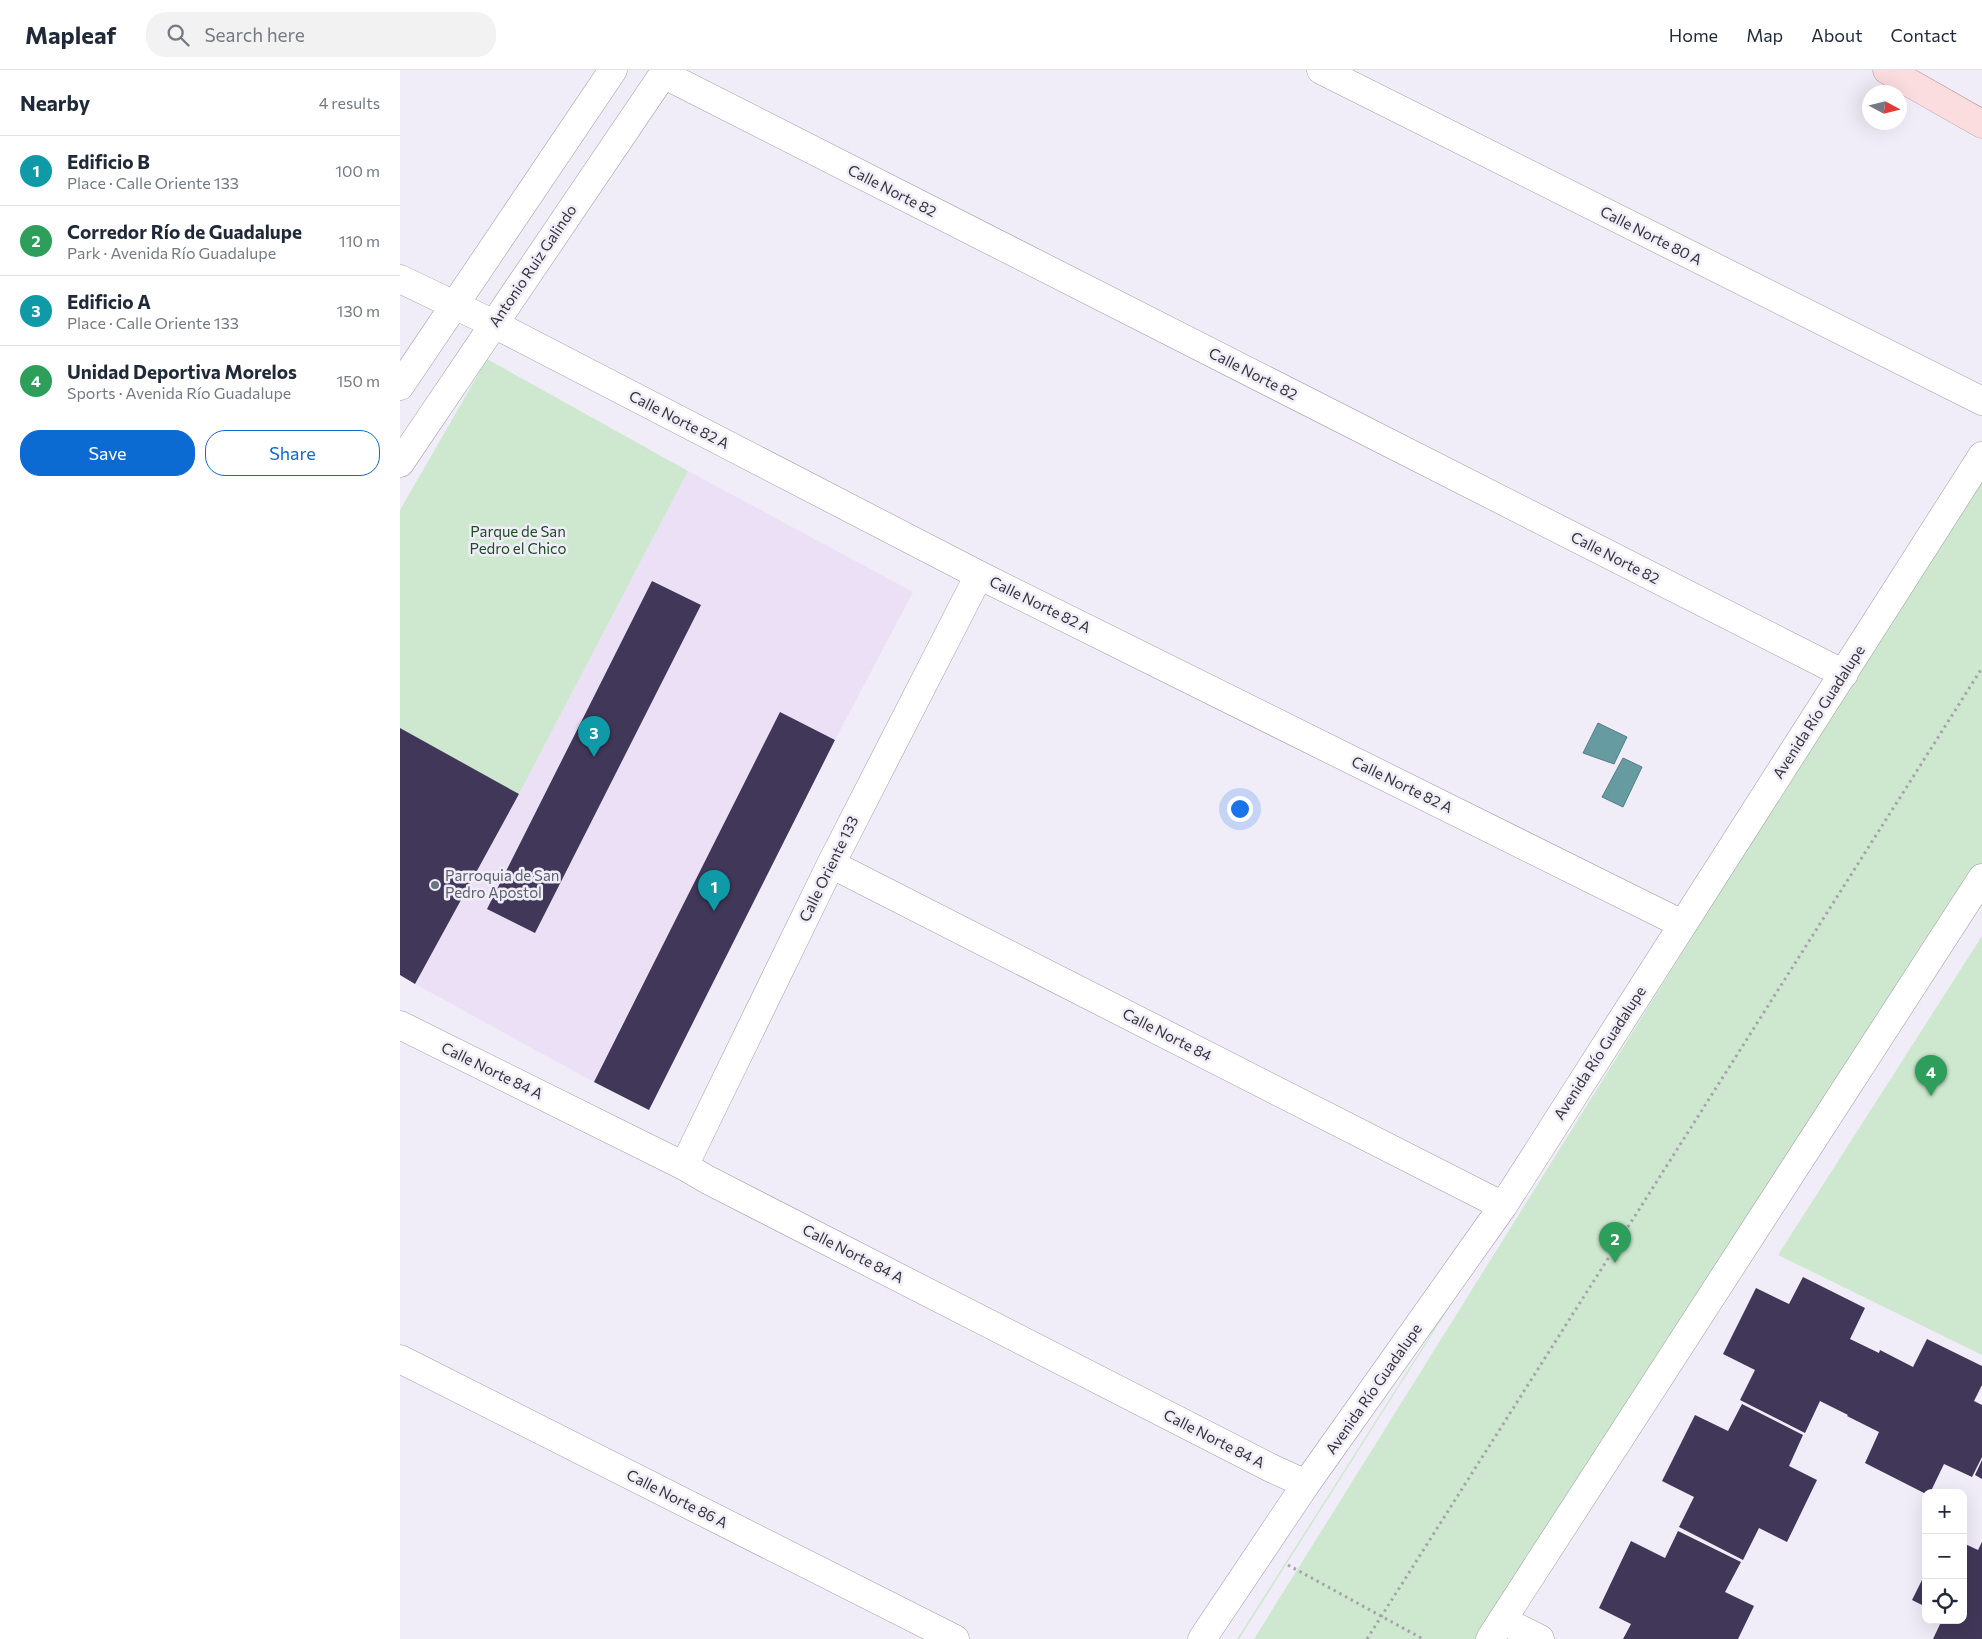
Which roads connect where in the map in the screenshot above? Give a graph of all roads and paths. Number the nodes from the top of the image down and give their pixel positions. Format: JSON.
{"nodes":[{"id":1,"x":613,"y":70,"type":"edge"},
{"id":2,"x":1321,"y":70,"type":"edge"},
{"id":3,"x":1887,"y":70,"type":"edge"},
{"id":4,"x":665,"y":72,"type":"edge"},
{"id":5,"x":1982,"y":124,"type":"edge"},
{"id":6,"x":400,"y":279,"type":"edge"},
{"id":7,"x":455,"y":306,"type":"junction"},
{"id":8,"x":494,"y":324,"type":"junction"},
{"id":9,"x":400,"y":386,"type":"edge"},
{"id":10,"x":1982,"y":401,"type":"edge"},
{"id":11,"x":1982,"y":456,"type":"edge"},
{"id":12,"x":400,"y":463,"type":"edge"},
{"id":13,"x":979,"y":575,"type":"junction"},
{"id":14,"x":1982,"y":668,"type":"edge"},
{"id":15,"x":1844,"y":674,"type":"junction"},
{"id":16,"x":831,"y":864,"type":"junction"},
{"id":17,"x":1982,"y":878,"type":"edge"},
{"id":18,"x":1682,"y":924,"type":"junction"},
{"id":19,"x":400,"y":1025,"type":"edge"},
{"id":20,"x":684,"y":1166,"type":"junction"},
{"id":21,"x":1503,"y":1206,"type":"junction"},
{"id":22,"x":400,"y":1359,"type":"edge"},
{"id":23,"x":1306,"y":1484,"type":"junction"},
{"id":24,"x":1261,"y":1550,"type":"junction"},
{"id":25,"x":1382,"y":1616,"type":"junction"},
{"id":26,"x":1496,"y":1629,"type":"edge"},
{"id":27,"x":955,"y":1639,"type":"edge"},
{"id":28,"x":1202,"y":1639,"type":"edge"},
{"id":29,"x":1367,"y":1639,"type":"edge"},
{"id":30,"x":1423,"y":1639,"type":"edge"},
{"id":31,"x":1540,"y":1639,"type":"edge"}],
"edges":[{"from":1,"to":7,"type":"street"},
{"from":2,"to":10,"type":"street","name":"Calle Norte 80 A"},
{"from":3,"to":5,"type":"main road"},
{"from":4,"to":8,"type":"street","name":"Antonio Ruiz Galindo"},
{"from":4,"to":15,"type":"street","name":"Calle Norte 82"},
{"from":6,"to":7,"type":"street","name":"Calle Norte 82 A"},
{"from":7,"to":8,"type":"street","name":"Calle Norte 82 A"},
{"from":7,"to":9,"type":"street"},
{"from":8,"to":12,"type":"street","name":"Antonio Ruiz Galindo"},
{"from":8,"to":13,"type":"street","name":"Calle Norte 82 A"},
{"from":11,"to":15,"type":"street","name":"Avenida Río Guadalupe"},
{"from":13,"to":16,"type":"street","name":"Calle Oriente 133"},
{"from":13,"to":18,"type":"street","name":"Calle Norte 82 A"},
{"from":14,"to":25,"type":"path"},
{"from":15,"to":18,"type":"street","name":"Avenida Río Guadalupe"},
{"from":16,"to":20,"type":"street","name":"Calle Oriente 133"},
{"from":16,"to":21,"type":"street","name":"Calle Norte 84"},
{"from":17,"to":26,"type":"street"},
{"from":18,"to":21,"type":"street","name":"Avenida Río Guadalupe"},
{"from":19,"to":20,"type":"street","name":"Calle Norte 84 A"},
{"from":20,"to":23,"type":"street","name":"Calle Norte 84 A"},
{"from":21,"to":23,"type":"street","name":"Avenida Río Guadalupe"},
{"from":22,"to":27,"type":"street","name":"Calle Norte 86 A"},
{"from":23,"to":24,"type":"street","name":"Avenida Río Guadalupe"},
{"from":24,"to":25,"type":"path"},
{"from":24,"to":28,"type":"street","name":"Avenida Río Guadalupe"},
{"from":25,"to":29,"type":"path"},
{"from":25,"to":30,"type":"path"},
{"from":26,"to":31,"type":"street"}]}
